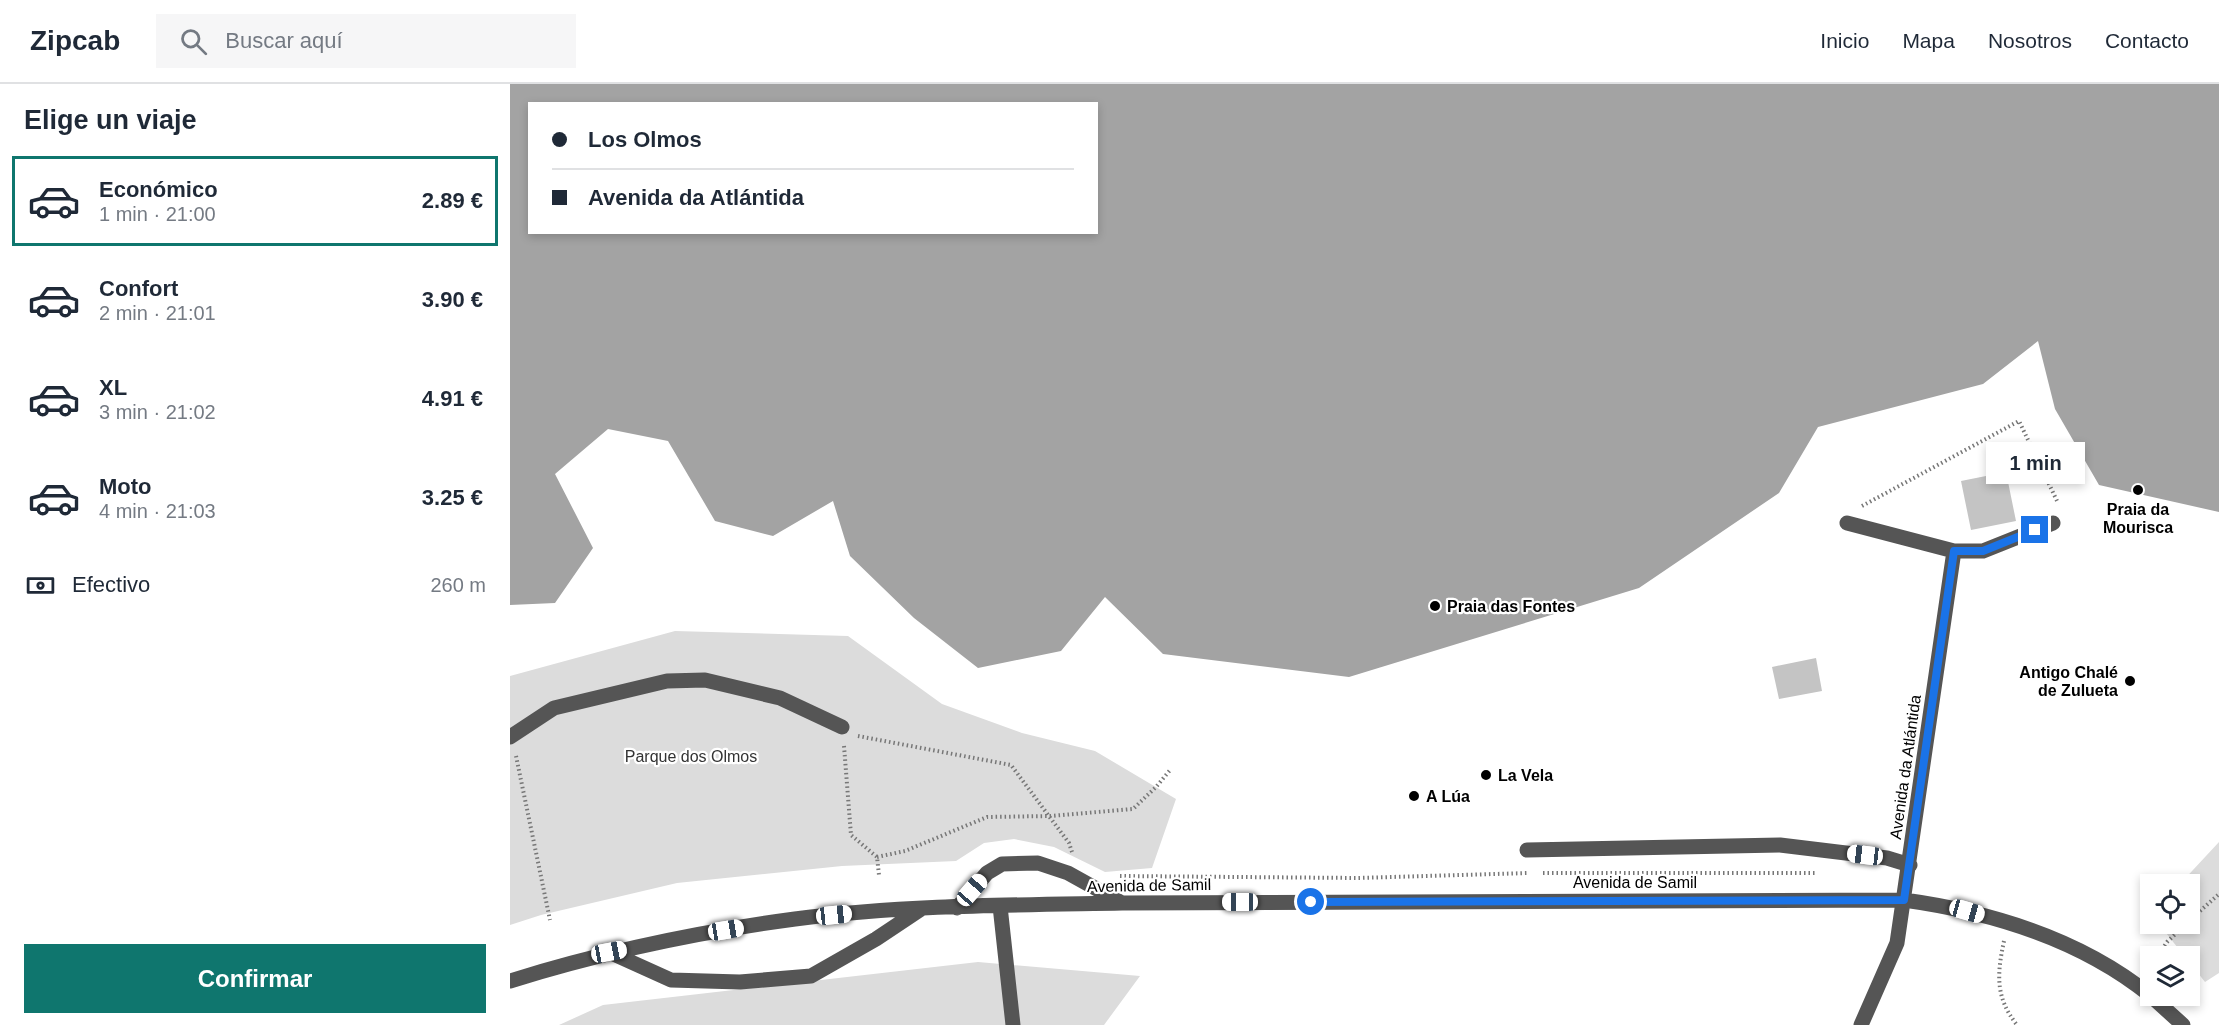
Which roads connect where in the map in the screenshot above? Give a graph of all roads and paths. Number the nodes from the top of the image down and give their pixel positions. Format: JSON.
{"nodes":[{"id":1,"x":1847,"y":523,"type":"joint"},
{"id":2,"x":2053,"y":523,"type":"joint"},
{"id":3,"x":1954,"y":551,"type":"junction"},
{"id":4,"x":842,"y":727,"type":"junction"},
{"id":5,"x":510,"y":737,"type":"edge"},
{"id":6,"x":514,"y":754,"type":"dead end"},
{"id":7,"x":1171,"y":769,"type":"dead end"},
{"id":8,"x":1050,"y":816,"type":"junction"},
{"id":9,"x":1527,"y":850,"type":"dead end"},
{"id":10,"x":878,"y":857,"type":"junction"},
{"id":11,"x":1074,"y":861,"type":"dead end"},
{"id":12,"x":1910,"y":865,"type":"junction"},
{"id":13,"x":1826,"y":873,"type":"dead end"},
{"id":14,"x":879,"y":875,"type":"dead end"},
{"id":15,"x":1113,"y":876,"type":"dead end"},
{"id":16,"x":2219,"y":894,"type":"edge"},
{"id":17,"x":1904,"y":900,"type":"junction"},
{"id":18,"x":1122,"y":903,"type":"junction"},
{"id":19,"x":1000,"y":906,"type":"junction"},
{"id":20,"x":957,"y":908,"type":"junction"},
{"id":21,"x":921,"y":909,"type":"junction"},
{"id":22,"x":2200,"y":911,"type":"edge"},
{"id":23,"x":550,"y":920,"type":"dead end"},
{"id":24,"x":2008,"y":923,"type":"junction"},
{"id":25,"x":2175,"y":934,"type":"edge"},
{"id":26,"x":2164,"y":946,"type":"edge"},
{"id":27,"x":609,"y":952,"type":"junction"},
{"id":28,"x":510,"y":981,"type":"edge"},
{"id":29,"x":2140,"y":988,"type":"edge"},
{"id":30,"x":2162,"y":1006,"type":"edge"},
{"id":31,"x":1013,"y":1025,"type":"edge"},
{"id":32,"x":1860,"y":1025,"type":"edge"},
{"id":33,"x":2017,"y":1025,"type":"edge"},
{"id":34,"x":2183,"y":1025,"type":"edge"}],
"edges":[{"from":1,"to":2,"type":"path"},
{"from":1,"to":3,"type":"street"},
{"from":2,"to":3,"type":"street"},
{"from":3,"to":12,"type":"street","name":"Avenida da Atlántida"},
{"from":4,"to":5,"type":"street"},
{"from":4,"to":8,"type":"path"},
{"from":4,"to":10,"type":"path"},
{"from":6,"to":23,"type":"path"},
{"from":7,"to":8,"type":"path"},
{"from":8,"to":10,"type":"path"},
{"from":8,"to":11,"type":"path"},
{"from":9,"to":12,"type":"street"},
{"from":10,"to":14,"type":"path"},
{"from":12,"to":17,"type":"street","name":"Avenida da Atlántida"},
{"from":13,"to":15,"type":"path"},
{"from":16,"to":22,"type":"path"},
{"from":17,"to":18,"type":"street","name":"Avenida de Samil"},
{"from":17,"to":24,"type":"street"},
{"from":17,"to":32,"type":"street","name":"Avenida da Atlántida"},
{"from":18,"to":19,"type":"street","name":"Avenida de Samil"},
{"from":18,"to":20,"type":"street"},
{"from":19,"to":20,"type":"street","name":"Avenida de Samil"},
{"from":19,"to":31,"type":"street"},
{"from":20,"to":21,"type":"street","name":"Avenida de Samil"},
{"from":21,"to":27,"type":"street","name":"Avenida de Samil"},
{"from":21,"to":27,"type":"street"},
{"from":24,"to":29,"type":"street"},
{"from":24,"to":33,"type":"path"},
{"from":25,"to":26,"type":"path"},
{"from":27,"to":28,"type":"street","name":"Avenida de Samil"},
{"from":30,"to":34,"type":"street"}]}
